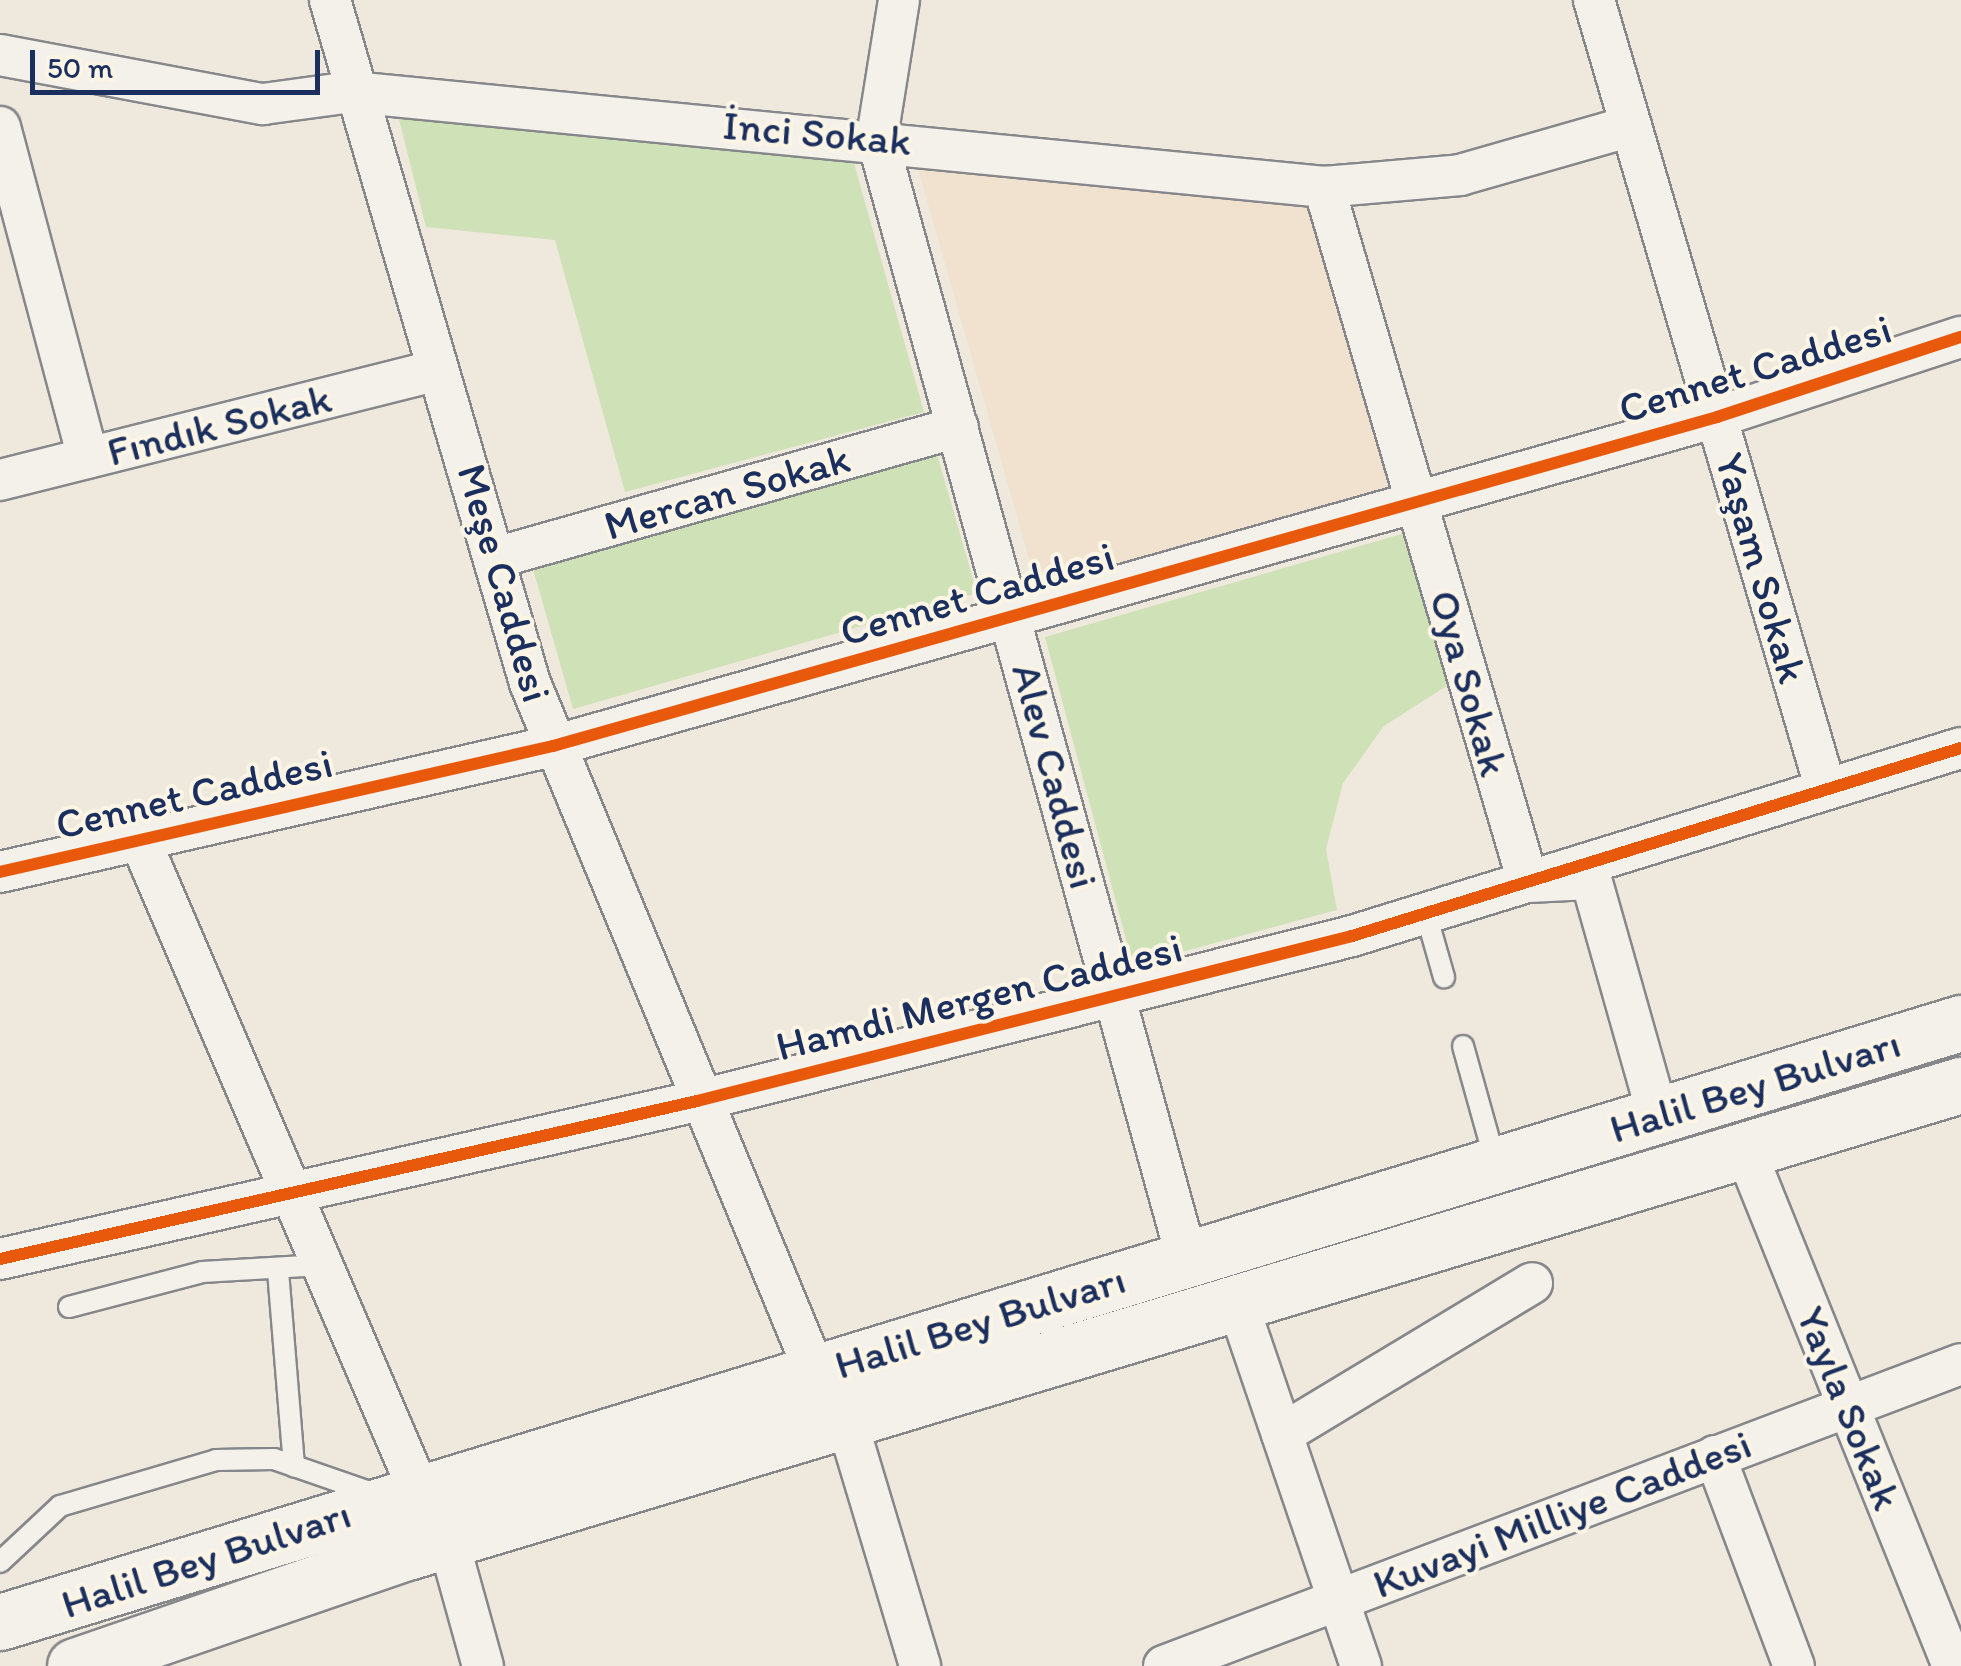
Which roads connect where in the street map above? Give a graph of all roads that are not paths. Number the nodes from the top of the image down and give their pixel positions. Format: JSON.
{"nodes":[{"id":1,"x":330,"y":0,"type":"edge"},
{"id":2,"x":900,"y":0,"type":"edge"},
{"id":3,"x":1594,"y":0,"type":"edge"},
{"id":4,"x":0,"y":55,"type":"edge"},
{"id":5,"x":352,"y":92,"type":"junction"},
{"id":6,"x":1632,"y":126,"type":"junction"},
{"id":7,"x":0,"y":128,"type":"edge"},
{"id":8,"x":877,"y":138,"type":"junction"},
{"id":9,"x":1324,"y":187,"type":"junction"},
{"id":10,"x":1961,"y":338,"type":"edge"},
{"id":11,"x":437,"y":370,"type":"junction"},
{"id":12,"x":1716,"y":416,"type":"junction"},
{"id":13,"x":958,"y":427,"type":"junction"},
{"id":14,"x":88,"y":458,"type":"junction"},
{"id":15,"x":0,"y":480,"type":"edge"},
{"id":16,"x":1416,"y":503,"type":"junction"},
{"id":17,"x":495,"y":558,"type":"junction"},
{"id":18,"x":1011,"y":618,"type":"junction"},
{"id":19,"x":553,"y":746,"type":"junction"},
{"id":20,"x":1961,"y":748,"type":"edge"},
{"id":21,"x":1826,"y":790,"type":"junction"},
{"id":22,"x":140,"y":840,"type":"junction"},
{"id":23,"x":0,"y":872,"type":"edge"},
{"id":24,"x":1528,"y":882,"type":"junction"},
{"id":25,"x":1426,"y":914,"type":"junction"},
{"id":26,"x":1444,"y":977,"type":"dead end"},
{"id":27,"x":1115,"y":996,"type":"junction"},
{"id":28,"x":1961,"y":1023,"type":"edge"},
{"id":29,"x":1463,"y":1046,"type":"dead end"},
{"id":30,"x":1961,"y":1085,"type":"edge"},
{"id":31,"x":697,"y":1102,"type":"junction"},
{"id":32,"x":1658,"y":1116,"type":"junction"},
{"id":33,"x":1745,"y":1150,"type":"junction"},
{"id":34,"x":1496,"y":1165,"type":"junction"},
{"id":35,"x":291,"y":1192,"type":"junction"},
{"id":36,"x":0,"y":1258,"type":"edge"},
{"id":37,"x":1187,"y":1259,"type":"junction"},
{"id":38,"x":322,"y":1265,"type":"junction"},
{"id":39,"x":278,"y":1271,"type":"junction"},
{"id":40,"x":1532,"y":1282,"type":"dead end"},
{"id":41,"x":1237,"y":1302,"type":"junction"},
{"id":42,"x":69,"y":1307,"type":"dead end"},
{"id":43,"x":1961,"y":1364,"type":"edge"},
{"id":44,"x":815,"y":1372,"type":"junction"},
{"id":45,"x":1848,"y":1406,"type":"junction"},
{"id":46,"x":847,"y":1422,"type":"junction"},
{"id":47,"x":1282,"y":1434,"type":"junction"},
{"id":48,"x":1715,"y":1456,"type":"junction"},
{"id":49,"x":294,"y":1466,"type":"junction"},
{"id":50,"x":405,"y":1495,"type":"junction"},
{"id":51,"x":448,"y":1540,"type":"junction"},
{"id":52,"x":0,"y":1562,"type":"edge"},
{"id":53,"x":1339,"y":1600,"type":"junction"},
{"id":54,"x":0,"y":1622,"type":"edge"},
{"id":55,"x":75,"y":1666,"type":"edge"},
{"id":56,"x":483,"y":1666,"type":"edge"},
{"id":57,"x":920,"y":1666,"type":"edge"},
{"id":58,"x":1164,"y":1666,"type":"edge"},
{"id":59,"x":1361,"y":1666,"type":"edge"},
{"id":60,"x":1794,"y":1666,"type":"edge"},
{"id":61,"x":1954,"y":1666,"type":"edge"}],
"edges":[{"from":1,"to":5,"type":"street","name":"Meşe Caddesi"},
{"from":2,"to":8,"type":"street","name":"Alev Caddesi"},
{"from":3,"to":6,"type":"street","name":"Yaşam Sokak"},
{"from":4,"to":5,"type":"street","name":"İnci Sokak"},
{"from":5,"to":8,"type":"street","name":"İnci Sokak"},
{"from":5,"to":11,"type":"street","name":"Meşe Caddesi"},
{"from":6,"to":9,"type":"street","name":"İnci Sokak"},
{"from":6,"to":12,"type":"street","name":"Yaşam Sokak"},
{"from":7,"to":14,"type":"street"},
{"from":8,"to":9,"type":"street","name":"İnci Sokak"},
{"from":8,"to":13,"type":"street","name":"Alev Caddesi"},
{"from":9,"to":16,"type":"street","name":"Oya Sokak"},
{"from":10,"to":12,"type":"street","name":"Cennet Caddesi"},
{"from":11,"to":14,"type":"street","name":"Fındık Sokak"},
{"from":11,"to":17,"type":"street","name":"Meşe Caddesi"},
{"from":12,"to":16,"type":"street","name":"Cennet Caddesi"},
{"from":12,"to":21,"type":"street","name":"Yaşam Sokak"},
{"from":13,"to":17,"type":"street","name":"Mercan Sokak"},
{"from":13,"to":18,"type":"street","name":"Alev Caddesi"},
{"from":14,"to":15,"type":"street","name":"Fındık Sokak"},
{"from":16,"to":18,"type":"street","name":"Cennet Caddesi"},
{"from":16,"to":24,"type":"street","name":"Oya Sokak"},
{"from":17,"to":19,"type":"street","name":"Meşe Caddesi"},
{"from":18,"to":19,"type":"street","name":"Cennet Caddesi"},
{"from":18,"to":27,"type":"street","name":"Alev Caddesi"},
{"from":19,"to":22,"type":"street","name":"Cennet Caddesi"},
{"from":19,"to":31,"type":"street","name":"Meşe Caddesi"},
{"from":20,"to":21,"type":"street","name":"Hamdi Mergen Caddesi"},
{"from":21,"to":24,"type":"street","name":"Hamdi Mergen Caddesi"},
{"from":22,"to":23,"type":"street","name":"Cennet Caddesi"},
{"from":22,"to":35,"type":"street"},
{"from":24,"to":25,"type":"street","name":"Hamdi Mergen Caddesi"},
{"from":24,"to":32,"type":"street"},
{"from":25,"to":26,"type":"lane"},
{"from":25,"to":27,"type":"street","name":"Hamdi Mergen Caddesi"},
{"from":27,"to":31,"type":"street","name":"Hamdi Mergen Caddesi"},
{"from":27,"to":37,"type":"street","name":"Alev Caddesi"},
{"from":28,"to":32,"type":"highway","name":"Halil Bey Bulvarı"},
{"from":29,"to":34,"type":"lane"},
{"from":30,"to":33,"type":"highway","name":"Halil Bey Bulvarı"},
{"from":31,"to":35,"type":"street","name":"Hamdi Mergen Caddesi"},
{"from":31,"to":44,"type":"street","name":"Meşe Caddesi"},
{"from":32,"to":34,"type":"highway","name":"Halil Bey Bulvarı"},
{"from":33,"to":41,"type":"highway","name":"Halil Bey Bulvarı"},
{"from":33,"to":45,"type":"street","name":"Yayla Sokak"},
{"from":34,"to":37,"type":"highway","name":"Halil Bey Bulvarı"},
{"from":35,"to":36,"type":"street","name":"Hamdi Mergen Caddesi"},
{"from":35,"to":38,"type":"street"},
{"from":37,"to":44,"type":"highway","name":"Halil Bey Bulvarı"},
{"from":38,"to":39,"type":"lane"},
{"from":38,"to":50,"type":"street"},
{"from":39,"to":42,"type":"lane"},
{"from":39,"to":49,"type":"lane"},
{"from":40,"to":47,"type":"street"},
{"from":41,"to":46,"type":"highway","name":"Halil Bey Bulvarı"},
{"from":41,"to":47,"type":"street"},
{"from":43,"to":45,"type":"street","name":"Kuvayi Milliye Caddesi"},
{"from":44,"to":50,"type":"highway","name":"Halil Bey Bulvarı"},
{"from":45,"to":48,"type":"street","name":"Kuvayi Milliye Caddesi"},
{"from":45,"to":61,"type":"street","name":"Yayla Sokak"},
{"from":46,"to":51,"type":"highway","name":"Halil Bey Bulvarı"},
{"from":46,"to":57,"type":"street"},
{"from":47,"to":53,"type":"street"},
{"from":48,"to":53,"type":"street","name":"Kuvayi Milliye Caddesi"},
{"from":48,"to":60,"type":"street"},
{"from":49,"to":50,"type":"lane"},
{"from":49,"to":52,"type":"lane"},
{"from":50,"to":54,"type":"highway","name":"Halil Bey Bulvarı"},
{"from":51,"to":55,"type":"highway","name":"Halil Bey Bulvarı"},
{"from":51,"to":56,"type":"street"},
{"from":53,"to":58,"type":"street","name":"Kuvayi Milliye Caddesi"},
{"from":53,"to":59,"type":"street"}]}
